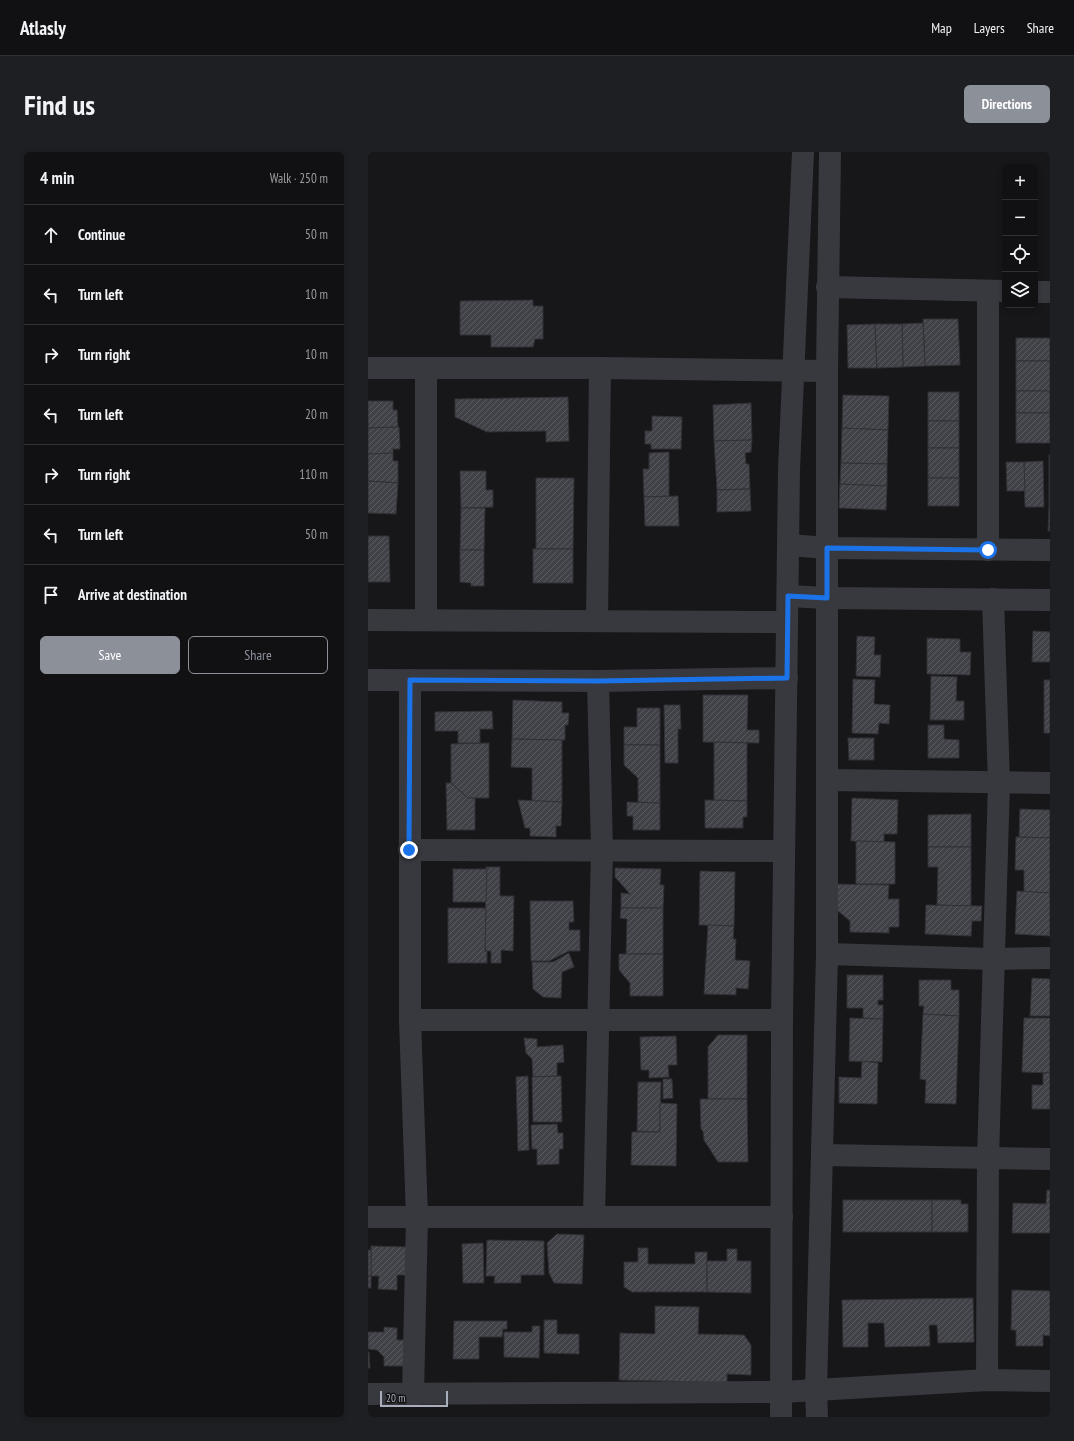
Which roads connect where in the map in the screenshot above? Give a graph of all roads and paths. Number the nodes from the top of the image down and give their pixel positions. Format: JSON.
{"nodes":[{"id":1,"x":803,"y":152,"type":"edge"},
{"id":2,"x":830,"y":152,"type":"edge"},
{"id":3,"x":827,"y":287,"type":"junction"},
{"id":4,"x":996,"y":291,"type":"edge"},
{"id":5,"x":1038,"y":292,"type":"edge"},
{"id":6,"x":1050,"y":292,"type":"edge"},
{"id":7,"x":368,"y":368,"type":"edge"},
{"id":8,"x":426,"y":368,"type":"junction"},
{"id":9,"x":600,"y":368,"type":"junction"},
{"id":10,"x":794,"y":370,"type":"junction"},
{"id":11,"x":826,"y":371,"type":"junction"},
{"id":12,"x":789,"y":545,"type":"junction"},
{"id":13,"x":827,"y":548,"type":"junction"},
{"id":14,"x":988,"y":550,"type":"junction"},
{"id":15,"x":1050,"y":550,"type":"edge"},
{"id":16,"x":788,"y":596,"type":"junction"},
{"id":17,"x":827,"y":598,"type":"junction"},
{"id":18,"x":992,"y":599,"type":"junction"},
{"id":19,"x":1050,"y":600,"type":"edge"},
{"id":20,"x":368,"y":620,"type":"edge"},
{"id":21,"x":426,"y":620,"type":"junction"},
{"id":22,"x":597,"y":621,"type":"junction"},
{"id":23,"x":788,"y":622,"type":"junction"},
{"id":24,"x":787,"y":678,"type":"junction"},
{"id":25,"x":368,"y":680,"type":"edge"},
{"id":26,"x":410,"y":680,"type":"junction"},
{"id":27,"x":598,"y":681,"type":"junction"},
{"id":28,"x":827,"y":780,"type":"junction"},
{"id":29,"x":999,"y":783,"type":"junction"},
{"id":30,"x":1050,"y":783,"type":"edge"},
{"id":31,"x":409,"y":850,"type":"junction"},
{"id":32,"x":602,"y":850,"type":"junction"},
{"id":33,"x":784,"y":851,"type":"junction"},
{"id":34,"x":826,"y":954,"type":"junction"},
{"id":35,"x":1050,"y":958,"type":"edge"},
{"id":36,"x":992,"y":959,"type":"junction"},
{"id":37,"x":410,"y":1020,"type":"junction"},
{"id":38,"x":598,"y":1020,"type":"junction"},
{"id":39,"x":782,"y":1020,"type":"junction"},
{"id":40,"x":822,"y":1155,"type":"junction"},
{"id":41,"x":988,"y":1158,"type":"junction"},
{"id":42,"x":1050,"y":1159,"type":"edge"},
{"id":43,"x":368,"y":1217,"type":"edge"},
{"id":44,"x":417,"y":1217,"type":"junction"},
{"id":45,"x":594,"y":1217,"type":"junction"},
{"id":46,"x":782,"y":1217,"type":"junction"},
{"id":47,"x":987,"y":1380,"type":"junction"},
{"id":48,"x":1050,"y":1381,"type":"edge"},
{"id":49,"x":816,"y":1390,"type":"junction"},
{"id":50,"x":782,"y":1392,"type":"junction"},
{"id":51,"x":368,"y":1394,"type":"edge"},
{"id":52,"x":413,"y":1395,"type":"junction"},
{"id":53,"x":781,"y":1417,"type":"edge"},
{"id":54,"x":817,"y":1417,"type":"edge"}],
"edges":[{"from":1,"to":10,"type":"lane"},
{"from":2,"to":3,"type":"lane"},
{"from":3,"to":4,"type":"lane"},
{"from":3,"to":11,"type":"lane"},
{"from":4,"to":14,"type":"lane"},
{"from":5,"to":6,"type":"lane"},
{"from":7,"to":8,"type":"lane"},
{"from":8,"to":9,"type":"lane"},
{"from":8,"to":21,"type":"lane"},
{"from":9,"to":10,"type":"lane"},
{"from":9,"to":22,"type":"lane"},
{"from":10,"to":11,"type":"lane"},
{"from":10,"to":12,"type":"lane"},
{"from":11,"to":13,"type":"lane"},
{"from":12,"to":13,"type":"lane"},
{"from":12,"to":16,"type":"lane"},
{"from":13,"to":14,"type":"lane"},
{"from":13,"to":17,"type":"lane"},
{"from":14,"to":15,"type":"lane"},
{"from":16,"to":17,"type":"lane"},
{"from":16,"to":23,"type":"lane"},
{"from":17,"to":18,"type":"lane"},
{"from":17,"to":28,"type":"lane"},
{"from":18,"to":19,"type":"lane"},
{"from":18,"to":29,"type":"lane"},
{"from":20,"to":21,"type":"lane"},
{"from":21,"to":22,"type":"lane"},
{"from":22,"to":23,"type":"lane"},
{"from":23,"to":24,"type":"lane"},
{"from":24,"to":27,"type":"lane"},
{"from":24,"to":33,"type":"lane"},
{"from":25,"to":26,"type":"lane"},
{"from":26,"to":27,"type":"lane"},
{"from":26,"to":31,"type":"lane"},
{"from":27,"to":32,"type":"lane"},
{"from":28,"to":29,"type":"lane"},
{"from":28,"to":34,"type":"lane"},
{"from":29,"to":30,"type":"lane"},
{"from":29,"to":36,"type":"lane"},
{"from":31,"to":32,"type":"lane"},
{"from":31,"to":37,"type":"lane"},
{"from":32,"to":33,"type":"lane"},
{"from":32,"to":38,"type":"lane"},
{"from":33,"to":39,"type":"lane"},
{"from":34,"to":36,"type":"lane"},
{"from":34,"to":40,"type":"lane"},
{"from":35,"to":36,"type":"lane"},
{"from":36,"to":41,"type":"lane"},
{"from":37,"to":38,"type":"lane"},
{"from":37,"to":44,"type":"lane"},
{"from":38,"to":39,"type":"lane"},
{"from":38,"to":45,"type":"lane"},
{"from":39,"to":46,"type":"lane"},
{"from":40,"to":41,"type":"lane"},
{"from":40,"to":49,"type":"lane"},
{"from":41,"to":42,"type":"lane"},
{"from":41,"to":47,"type":"lane"},
{"from":43,"to":44,"type":"lane"},
{"from":44,"to":45,"type":"lane"},
{"from":44,"to":52,"type":"lane"},
{"from":45,"to":46,"type":"lane"},
{"from":46,"to":50,"type":"lane"},
{"from":47,"to":48,"type":"lane"},
{"from":47,"to":49,"type":"lane"},
{"from":49,"to":50,"type":"lane"},
{"from":49,"to":54,"type":"lane"},
{"from":50,"to":52,"type":"lane"},
{"from":50,"to":53,"type":"lane"},
{"from":51,"to":52,"type":"lane"}]}
